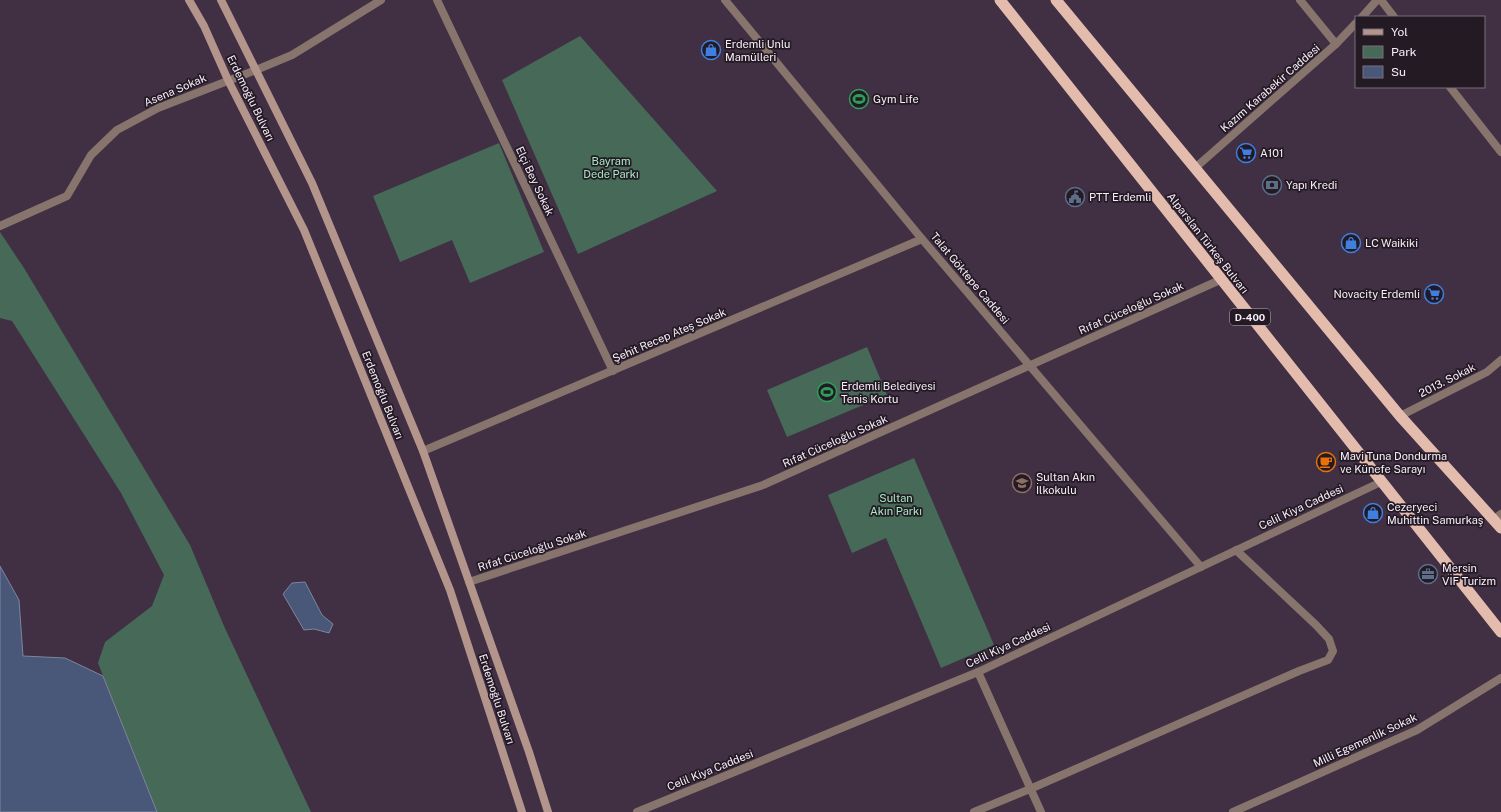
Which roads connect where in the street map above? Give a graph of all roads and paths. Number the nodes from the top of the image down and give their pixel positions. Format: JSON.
{"nodes":[{"id":1,"x":189,"y":0,"type":"edge"},
{"id":2,"x":221,"y":0,"type":"edge"},
{"id":3,"x":381,"y":0,"type":"edge"},
{"id":4,"x":437,"y":0,"type":"edge"},
{"id":5,"x":725,"y":0,"type":"edge"},
{"id":6,"x":1000,"y":0,"type":"edge"},
{"id":7,"x":1056,"y":0,"type":"edge"},
{"id":8,"x":1300,"y":0,"type":"edge"},
{"id":9,"x":1378,"y":0,"type":"edge"},
{"id":10,"x":1381,"y":0,"type":"edge"},
{"id":11,"x":1363,"y":16,"type":"edge"},
{"id":12,"x":1393,"y":16,"type":"edge"},
{"id":13,"x":1355,"y":24,"type":"edge"},
{"id":14,"x":1336,"y":44,"type":"junction"},
{"id":15,"x":256,"y":70,"type":"junction"},
{"id":16,"x":228,"y":80,"type":"junction"},
{"id":17,"x":1451,"y":88,"type":"edge"},
{"id":18,"x":1501,"y":152,"type":"edge"},
{"id":19,"x":1196,"y":168,"type":"junction"},
{"id":20,"x":0,"y":226,"type":"edge"},
{"id":21,"x":922,"y":239,"type":"junction"},
{"id":22,"x":1220,"y":280,"type":"junction"},
{"id":23,"x":1501,"y":360,"type":"edge"},
{"id":24,"x":1030,"y":366,"type":"junction"},
{"id":25,"x":613,"y":371,"type":"junction"},
{"id":26,"x":1400,"y":416,"type":"junction"},
{"id":27,"x":423,"y":451,"type":"junction"},
{"id":28,"x":1381,"y":482,"type":"junction"},
{"id":29,"x":1497,"y":517,"type":"edge"},
{"id":30,"x":1501,"y":528,"type":"edge"},
{"id":31,"x":1236,"y":550,"type":"junction"},
{"id":32,"x":1201,"y":567,"type":"junction"},
{"id":33,"x":470,"y":582,"type":"junction"},
{"id":34,"x":1501,"y":632,"type":"edge"},
{"id":35,"x":978,"y":672,"type":"junction"},
{"id":36,"x":1501,"y":678,"type":"edge"},
{"id":37,"x":1030,"y":789,"type":"junction"},
{"id":38,"x":522,"y":812,"type":"edge"},
{"id":39,"x":548,"y":812,"type":"edge"},
{"id":40,"x":637,"y":812,"type":"edge"},
{"id":41,"x":974,"y":812,"type":"edge"},
{"id":42,"x":1041,"y":812,"type":"edge"},
{"id":43,"x":1233,"y":812,"type":"edge"}],
"edges":[{"from":1,"to":16,"type":"main road","name":"Erdemoğlu Bulvarı"},
{"from":2,"to":15,"type":"main road","name":"Erdemoğlu Bulvarı"},
{"from":3,"to":15,"type":"street","name":"Asena Sokak"},
{"from":4,"to":25,"type":"street","name":"Elçi Bey Sokak"},
{"from":5,"to":21,"type":"street","name":"Talat Göktepe Caddesi"},
{"from":6,"to":22,"type":"highway","name":"Alparslan Türkeş Bulvarı","number":"D-400"},
{"from":7,"to":19,"type":"highway"},
{"from":8,"to":14,"type":"street"},
{"from":9,"to":11,"type":"street"},
{"from":10,"to":12,"type":"street"},
{"from":13,"to":14,"type":"street","name":"Kazım Karabekir Caddesi"},
{"from":14,"to":19,"type":"street","name":"Kazım Karabekir Caddesi"},
{"from":15,"to":16,"type":"street","name":"Asena Sokak"},
{"from":15,"to":27,"type":"main road","name":"Erdemoğlu Bulvarı"},
{"from":16,"to":20,"type":"street","name":"Asena Sokak"},
{"from":16,"to":38,"type":"main road","name":"Erdemoğlu Bulvarı"},
{"from":17,"to":18,"type":"street"},
{"from":19,"to":26,"type":"highway"},
{"from":21,"to":24,"type":"street","name":"Talat Göktepe Caddesi"},
{"from":21,"to":25,"type":"street","name":"Şehit Recep Ateş Sokak"},
{"from":22,"to":24,"type":"street","name":"Rıfat Cüceloğlu Sokak"},
{"from":22,"to":28,"type":"highway","name":"Alparslan Türkeş Bulvarı","number":"D-400"},
{"from":23,"to":26,"type":"street","name":"2013. Sokak"},
{"from":24,"to":32,"type":"street","name":"Talat Göktepe Caddesi"},
{"from":24,"to":33,"type":"street","name":"Rıfat Cüceloğlu Sokak"},
{"from":25,"to":27,"type":"street","name":"Şehit Recep Ateş Sokak"},
{"from":26,"to":29,"type":"highway"},
{"from":27,"to":33,"type":"main road","name":"Erdemoğlu Bulvarı"},
{"from":28,"to":31,"type":"street","name":"Celil Kiya Caddesi"},
{"from":28,"to":34,"type":"highway","name":"Alparslan Türkeş Bulvarı","number":"D-400"},
{"from":29,"to":30,"type":"highway"},
{"from":31,"to":32,"type":"street","name":"Celil Kiya Caddesi"},
{"from":31,"to":37,"type":"street"},
{"from":32,"to":35,"type":"street","name":"Celil Kiya Caddesi"},
{"from":33,"to":39,"type":"main road","name":"Erdemoğlu Bulvarı"},
{"from":35,"to":37,"type":"street"},
{"from":35,"to":40,"type":"street","name":"Celil Kiya Caddesi"},
{"from":36,"to":43,"type":"street","name":"Milli Egemenlik Sokak"},
{"from":37,"to":41,"type":"street"},
{"from":37,"to":42,"type":"street"}]}
